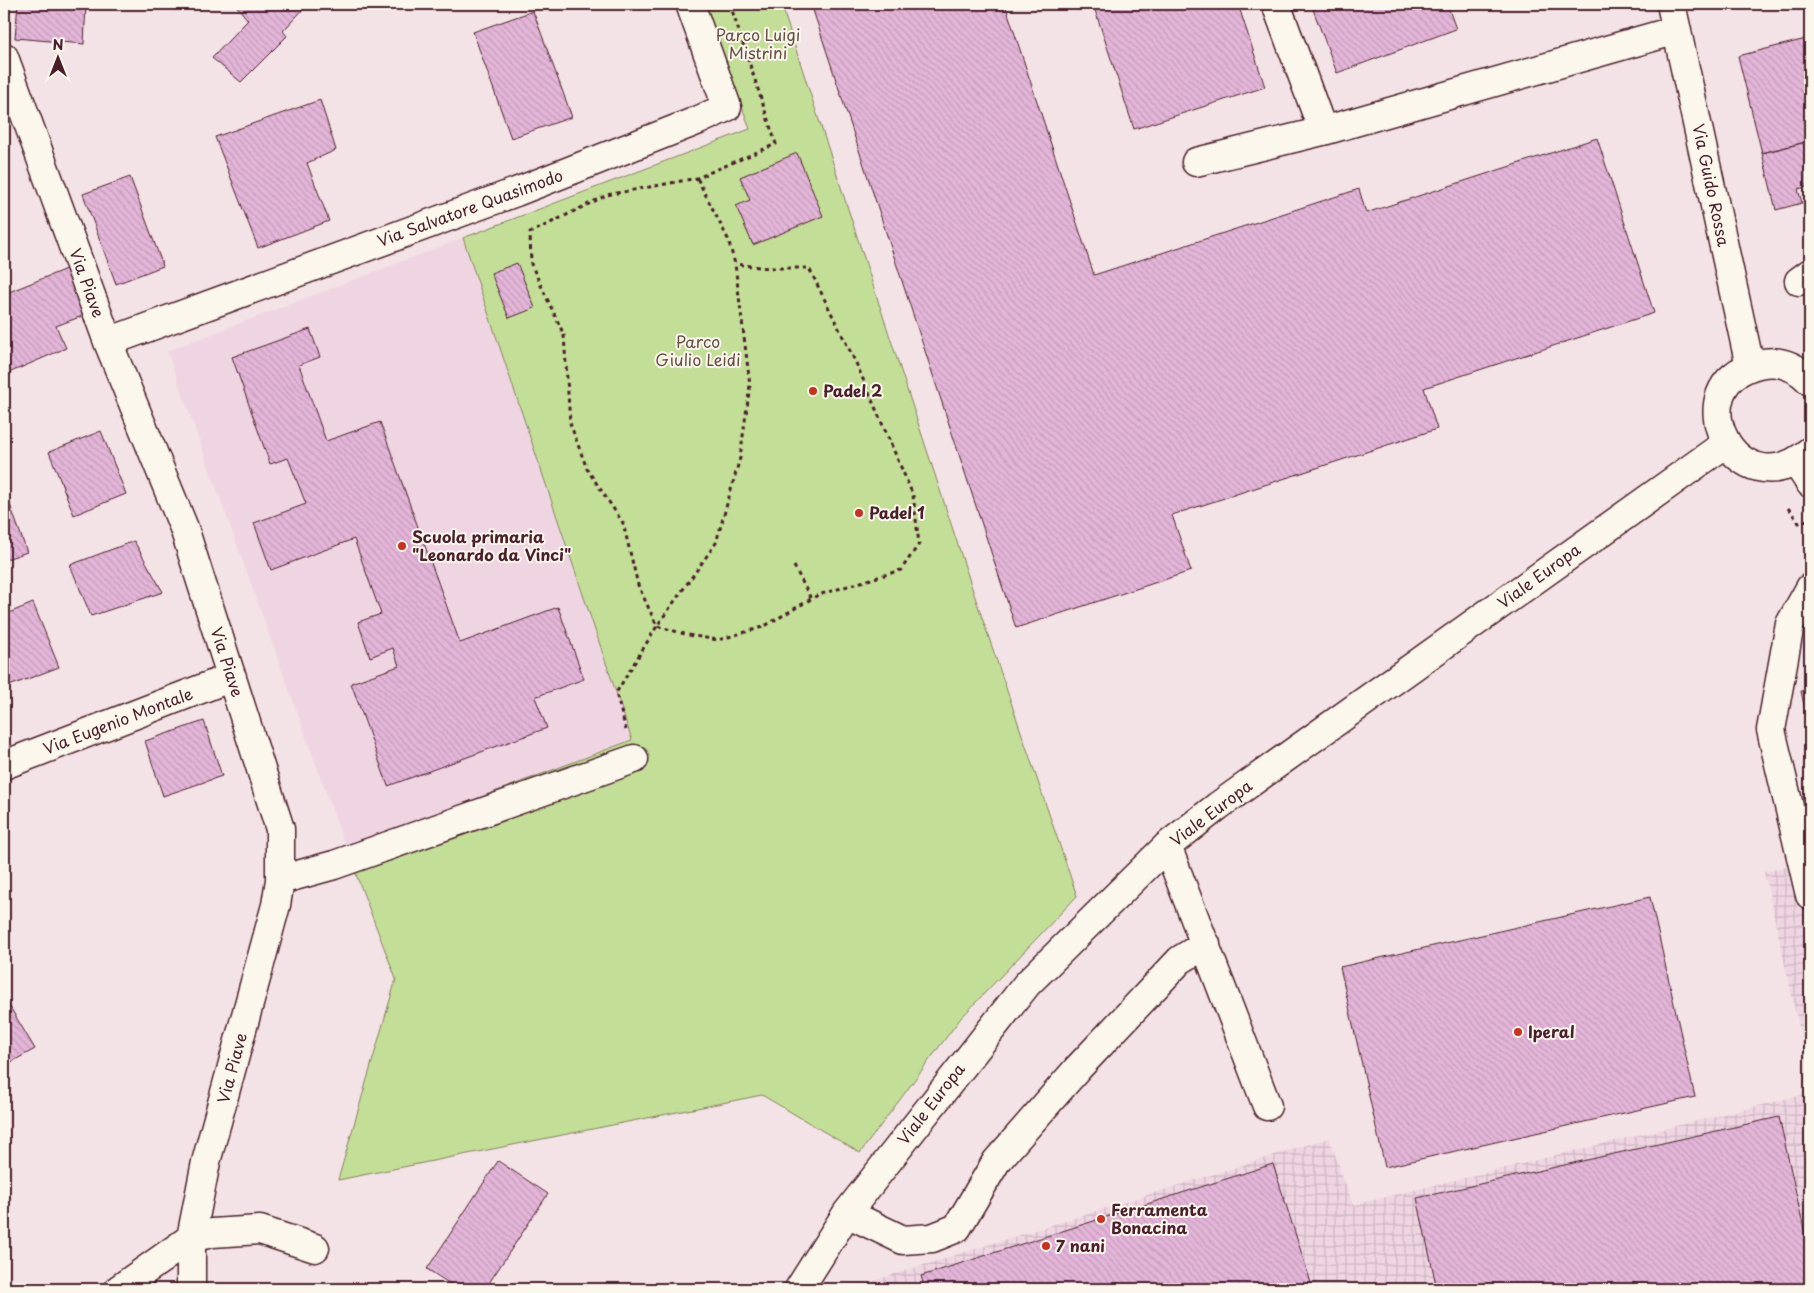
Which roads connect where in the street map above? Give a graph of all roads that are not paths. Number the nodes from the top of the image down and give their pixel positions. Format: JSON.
{"nodes":[{"id":1,"x":690,"y":4,"type":"edge"},
{"id":2,"x":1276,"y":4,"type":"edge"},
{"id":3,"x":1671,"y":4,"type":"edge"},
{"id":4,"x":1678,"y":30,"type":"junction"},
{"id":5,"x":4,"y":56,"type":"edge"},
{"id":6,"x":1323,"y":132,"type":"junction"},
{"id":7,"x":1196,"y":162,"type":"dead end"},
{"id":8,"x":108,"y":342,"type":"junction"},
{"id":9,"x":1750,"y":366,"type":"junction"},
{"id":10,"x":1810,"y":381,"type":"edge"},
{"id":11,"x":1725,"y":444,"type":"junction"},
{"id":12,"x":1805,"y":466,"type":"edge"},
{"id":13,"x":1810,"y":588,"type":"edge"},
{"id":14,"x":232,"y":677,"type":"junction"},
{"id":15,"x":634,"y":758,"type":"road end"},
{"id":16,"x":4,"y":766,"type":"edge"},
{"id":17,"x":1167,"y":846,"type":"junction"},
{"id":18,"x":1805,"y":856,"type":"edge"},
{"id":19,"x":280,"y":880,"type":"junction"},
{"id":20,"x":1810,"y":895,"type":"edge"},
{"id":21,"x":1206,"y":944,"type":"junction"},
{"id":22,"x":1267,"y":1106,"type":"dead end"},
{"id":23,"x":847,"y":1213,"type":"junction"},
{"id":24,"x":191,"y":1238,"type":"junction"},
{"id":25,"x":315,"y":1248,"type":"dead end"},
{"id":26,"x":119,"y":1289,"type":"edge"},
{"id":27,"x":191,"y":1289,"type":"edge"},
{"id":28,"x":799,"y":1289,"type":"edge"}],
"edges":[{"from":1,"to":8,"type":"street","name":"Via Salvatore Quasimodo"},
{"from":2,"to":6,"type":"street"},
{"from":3,"to":4,"type":"street","name":"Via Guido Rossa"},
{"from":4,"to":6,"type":"street"},
{"from":4,"to":9,"type":"street","name":"Via Guido Rossa"},
{"from":5,"to":8,"type":"street","name":"Via Piave"},
{"from":6,"to":7,"type":"street"},
{"from":8,"to":14,"type":"street","name":"Via Piave"},
{"from":9,"to":10,"type":"street"},
{"from":9,"to":11,"type":"street"},
{"from":11,"to":12,"type":"street"},
{"from":11,"to":17,"type":"street","name":"Viale Europa"},
{"from":13,"to":18,"type":"street"},
{"from":14,"to":16,"type":"street","name":"Via Eugenio Montale"},
{"from":14,"to":19,"type":"street","name":"Via Piave"},
{"from":15,"to":19,"type":"street"},
{"from":17,"to":21,"type":"street"},
{"from":17,"to":23,"type":"street","name":"Viale Europa"},
{"from":18,"to":20,"type":"street"},
{"from":19,"to":24,"type":"street","name":"Via Piave"},
{"from":21,"to":22,"type":"street"},
{"from":21,"to":23,"type":"street"},
{"from":23,"to":28,"type":"street","name":"Viale Europa"},
{"from":24,"to":25,"type":"street"},
{"from":24,"to":26,"type":"street"},
{"from":24,"to":27,"type":"street","name":"Via Piave"}]}
